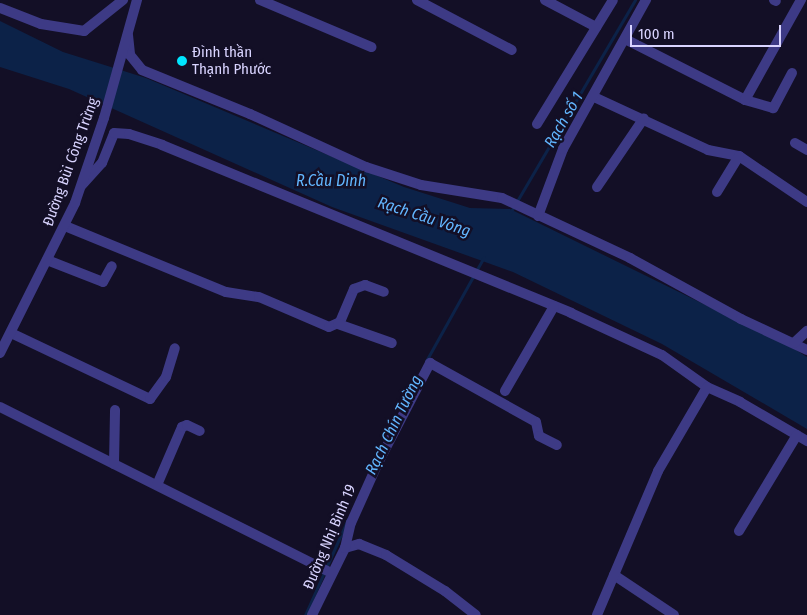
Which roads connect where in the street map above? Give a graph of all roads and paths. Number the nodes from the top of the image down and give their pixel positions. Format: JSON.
{"nodes":[{"id":1,"x":123,"y":0,"type":"edge"},
{"id":2,"x":137,"y":0,"type":"edge"},
{"id":3,"x":260,"y":0,"type":"edge"},
{"id":4,"x":417,"y":0,"type":"edge"},
{"id":5,"x":544,"y":0,"type":"edge"},
{"id":6,"x":613,"y":0,"type":"edge"},
{"id":7,"x":646,"y":0,"type":"edge"},
{"id":8,"x":801,"y":0,"type":"edge"},
{"id":9,"x":0,"y":8,"type":"edge"},
{"id":10,"x":596,"y":26,"type":"junction"},
{"id":11,"x":128,"y":35,"type":"junction"},
{"id":12,"x":625,"y":39,"type":"junction"},
{"id":13,"x":371,"y":47,"type":"dead end"},
{"id":14,"x":512,"y":50,"type":"dead end"},
{"id":15,"x":792,"y":73,"type":"dead end"},
{"id":16,"x":594,"y":97,"type":"junction"},
{"id":17,"x":745,"y":100,"type":"junction"},
{"id":18,"x":644,"y":118,"type":"junction"},
{"id":19,"x":537,"y":124,"type":"dead end"},
{"id":20,"x":795,"y":143,"type":"dead end"},
{"id":21,"x":807,"y":150,"type":"edge"},
{"id":22,"x":739,"y":156,"type":"junction"},
{"id":23,"x":82,"y":184,"type":"junction"},
{"id":24,"x":597,"y":187,"type":"dead end"},
{"id":25,"x":718,"y":192,"type":"dead end"},
{"id":26,"x":807,"y":202,"type":"edge"},
{"id":27,"x":538,"y":216,"type":"junction"},
{"id":28,"x":65,"y":226,"type":"junction"},
{"id":29,"x":47,"y":260,"type":"junction"},
{"id":30,"x":112,"y":266,"type":"dead end"},
{"id":31,"x":384,"y":292,"type":"dead end"},
{"id":32,"x":554,"y":306,"type":"junction"},
{"id":33,"x":338,"y":324,"type":"junction"},
{"id":34,"x":807,"y":330,"type":"edge"},
{"id":35,"x":11,"y":333,"type":"junction"},
{"id":36,"x":392,"y":343,"type":"dead end"},
{"id":37,"x":794,"y":343,"type":"junction"},
{"id":38,"x":174,"y":348,"type":"dead end"},
{"id":39,"x":807,"y":350,"type":"edge"},
{"id":40,"x":0,"y":353,"type":"edge"},
{"id":41,"x":707,"y":387,"type":"junction"},
{"id":42,"x":506,"y":391,"type":"dead end"},
{"id":43,"x":0,"y":408,"type":"edge"},
{"id":44,"x":115,"y":410,"type":"dead end"},
{"id":45,"x":200,"y":431,"type":"dead end"},
{"id":46,"x":796,"y":435,"type":"junction"},
{"id":47,"x":807,"y":441,"type":"edge"},
{"id":48,"x":557,"y":446,"type":"dead end"},
{"id":49,"x":114,"y":464,"type":"junction"},
{"id":50,"x":157,"y":486,"type":"junction"},
{"id":51,"x":739,"y":531,"type":"dead end"},
{"id":52,"x":345,"y":548,"type":"junction"},
{"id":53,"x":332,"y":573,"type":"junction"},
{"id":54,"x":614,"y":575,"type":"junction"},
{"id":55,"x":312,"y":615,"type":"edge"},
{"id":56,"x":476,"y":615,"type":"edge"},
{"id":57,"x":597,"y":615,"type":"edge"},
{"id":58,"x":674,"y":615,"type":"edge"}],
"edges":[{"from":1,"to":9,"type":"street"},
{"from":2,"to":11,"type":"street","name":"Đường Bùi Công Trừng"},
{"from":3,"to":13,"type":"street"},
{"from":4,"to":14,"type":"street"},
{"from":5,"to":10,"type":"street"},
{"from":6,"to":10,"type":"street"},
{"from":7,"to":12,"type":"street"},
{"from":8,"to":17,"type":"street"},
{"from":10,"to":19,"type":"street"},
{"from":11,"to":23,"type":"street","name":"Đường Bùi Công Trừng"},
{"from":11,"to":27,"type":"street"},
{"from":12,"to":16,"type":"street"},
{"from":12,"to":17,"type":"street"},
{"from":15,"to":17,"type":"street"},
{"from":16,"to":18,"type":"street"},
{"from":16,"to":27,"type":"street"},
{"from":18,"to":22,"type":"street"},
{"from":18,"to":24,"type":"street"},
{"from":20,"to":21,"type":"street"},
{"from":22,"to":25,"type":"street"},
{"from":22,"to":26,"type":"street"},
{"from":23,"to":28,"type":"street","name":"Đường Bùi Công Trừng"},
{"from":23,"to":32,"type":"street"},
{"from":27,"to":37,"type":"street"},
{"from":28,"to":29,"type":"street","name":"Đường Bùi Công Trừng"},
{"from":28,"to":33,"type":"street"},
{"from":29,"to":30,"type":"street"},
{"from":29,"to":35,"type":"street","name":"Đường Bùi Công Trừng"},
{"from":31,"to":33,"type":"street"},
{"from":32,"to":41,"type":"street"},
{"from":32,"to":42,"type":"street"},
{"from":33,"to":36,"type":"street"},
{"from":34,"to":37,"type":"street"},
{"from":35,"to":38,"type":"street"},
{"from":35,"to":40,"type":"street","name":"Đường Bùi Công Trừng"},
{"from":37,"to":39,"type":"street"},
{"from":41,"to":46,"type":"street"},
{"from":41,"to":54,"type":"street"},
{"from":43,"to":49,"type":"street"},
{"from":44,"to":49,"type":"street"},
{"from":45,"to":50,"type":"street"},
{"from":46,"to":47,"type":"street"},
{"from":46,"to":51,"type":"street"},
{"from":48,"to":52,"type":"street","name":"Đường Nhị Bình 19"},
{"from":49,"to":50,"type":"street"},
{"from":50,"to":53,"type":"street"},
{"from":52,"to":53,"type":"street","name":"Đường Nhị Bình 19"},
{"from":52,"to":56,"type":"street"},
{"from":53,"to":55,"type":"street","name":"Đường Nhị Bình 19"},
{"from":54,"to":57,"type":"street"},
{"from":54,"to":58,"type":"street"}]}
